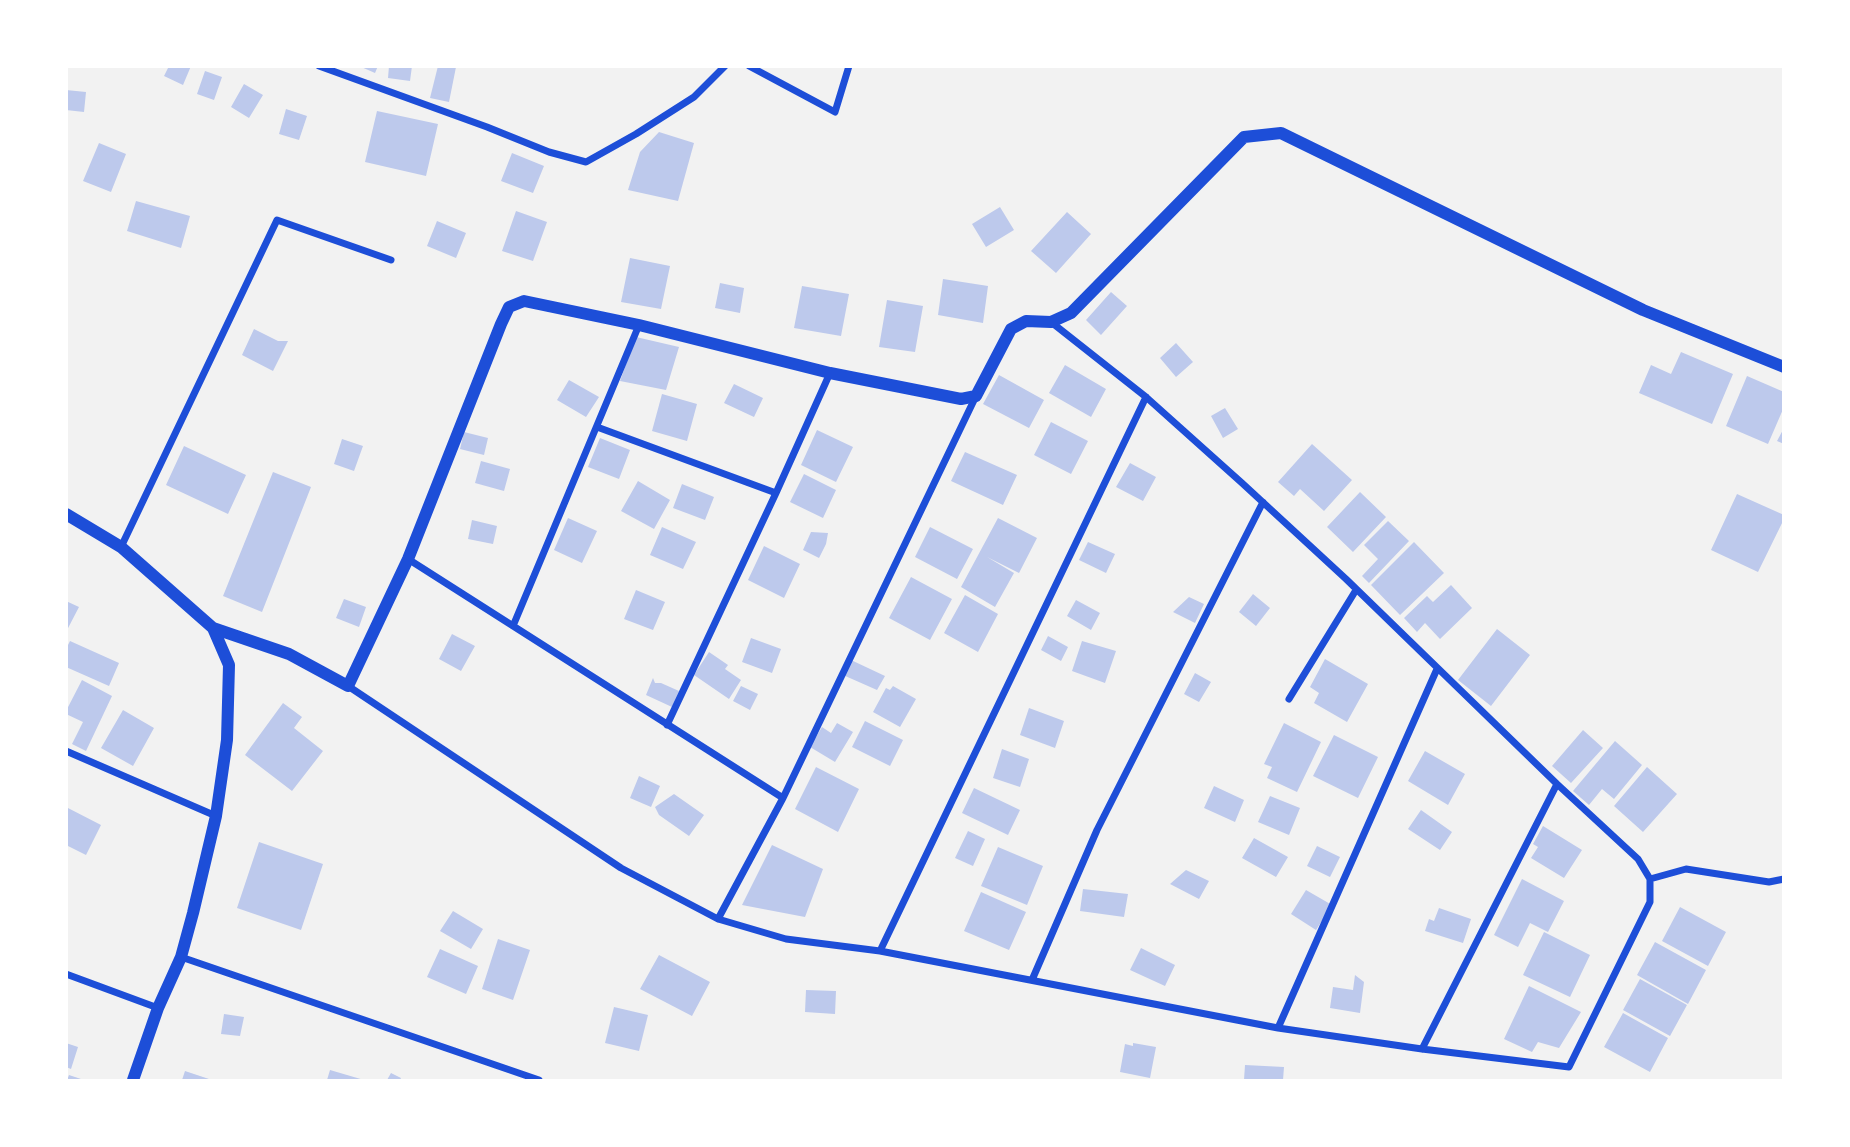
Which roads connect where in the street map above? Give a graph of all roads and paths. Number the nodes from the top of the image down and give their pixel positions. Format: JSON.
{"nodes":[{"id":1,"x":318,"y":66,"type":"edge"},
{"id":2,"x":725,"y":66,"type":"edge"},
{"id":3,"x":749,"y":66,"type":"edge"},
{"id":4,"x":849,"y":66,"type":"edge"},
{"id":5,"x":391,"y":260,"type":"dead end"},
{"id":6,"x":1051,"y":322,"type":"junction"},
{"id":7,"x":639,"y":326,"type":"junction"},
{"id":8,"x":1783,"y":367,"type":"edge"},
{"id":9,"x":830,"y":373,"type":"junction"},
{"id":10,"x":976,"y":396,"type":"junction"},
{"id":11,"x":1146,"y":397,"type":"junction"},
{"id":12,"x":597,"y":427,"type":"junction"},
{"id":13,"x":776,"y":493,"type":"junction"},
{"id":14,"x":1263,"y":502,"type":"junction"},
{"id":15,"x":66,"y":514,"type":"edge"},
{"id":16,"x":121,"y":547,"type":"junction"},
{"id":17,"x":408,"y":559,"type":"junction"},
{"id":18,"x":1356,"y":590,"type":"junction"},
{"id":19,"x":513,"y":626,"type":"junction"},
{"id":20,"x":213,"y":628,"type":"junction"},
{"id":21,"x":1437,"y":669,"type":"junction"},
{"id":22,"x":348,"y":686,"type":"junction"},
{"id":23,"x":1289,"y":699,"type":"dead end"},
{"id":24,"x":667,"y":724,"type":"junction"},
{"id":25,"x":66,"y":751,"type":"edge"},
{"id":26,"x":1556,"y":784,"type":"junction"},
{"id":27,"x":783,"y":798,"type":"junction"},
{"id":28,"x":216,"y":816,"type":"junction"},
{"id":29,"x":1650,"y":879,"type":"junction"},
{"id":30,"x":1783,"y":879,"type":"edge"},
{"id":31,"x":718,"y":919,"type":"junction"},
{"id":32,"x":880,"y":951,"type":"junction"},
{"id":33,"x":181,"y":957,"type":"junction"},
{"id":34,"x":66,"y":974,"type":"edge"},
{"id":35,"x":1032,"y":980,"type":"junction"},
{"id":36,"x":158,"y":1008,"type":"junction"},
{"id":37,"x":1278,"y":1028,"type":"junction"},
{"id":38,"x":1422,"y":1049,"type":"junction"},
{"id":39,"x":133,"y":1080,"type":"edge"},
{"id":40,"x":539,"y":1080,"type":"edge"}],
"edges":[{"from":1,"to":2,"type":"street"},
{"from":3,"to":4,"type":"street"},
{"from":5,"to":16,"type":"street"},
{"from":6,"to":8,"type":"street"},
{"from":6,"to":10,"type":"street"},
{"from":6,"to":11,"type":"street"},
{"from":7,"to":9,"type":"street"},
{"from":7,"to":12,"type":"street"},
{"from":7,"to":17,"type":"street"},
{"from":9,"to":10,"type":"street"},
{"from":9,"to":13,"type":"street"},
{"from":10,"to":27,"type":"street"},
{"from":11,"to":14,"type":"street"},
{"from":11,"to":32,"type":"street"},
{"from":12,"to":13,"type":"street"},
{"from":12,"to":19,"type":"street"},
{"from":13,"to":24,"type":"street"},
{"from":14,"to":18,"type":"street"},
{"from":14,"to":35,"type":"street"},
{"from":15,"to":16,"type":"street"},
{"from":16,"to":20,"type":"street"},
{"from":17,"to":19,"type":"street"},
{"from":17,"to":22,"type":"street"},
{"from":18,"to":21,"type":"street"},
{"from":18,"to":23,"type":"street"},
{"from":19,"to":24,"type":"street"},
{"from":20,"to":22,"type":"street"},
{"from":20,"to":28,"type":"street"},
{"from":21,"to":26,"type":"street"},
{"from":21,"to":37,"type":"street"},
{"from":22,"to":31,"type":"street"},
{"from":24,"to":27,"type":"street"},
{"from":25,"to":28,"type":"street"},
{"from":26,"to":29,"type":"street"},
{"from":26,"to":38,"type":"street"},
{"from":27,"to":31,"type":"street"},
{"from":28,"to":33,"type":"street"},
{"from":29,"to":30,"type":"street"},
{"from":29,"to":38,"type":"street"},
{"from":31,"to":32,"type":"street"},
{"from":32,"to":35,"type":"street"},
{"from":33,"to":36,"type":"street"},
{"from":33,"to":40,"type":"street"},
{"from":34,"to":36,"type":"street"},
{"from":35,"to":37,"type":"street"},
{"from":36,"to":39,"type":"street"},
{"from":37,"to":38,"type":"street"}]}
